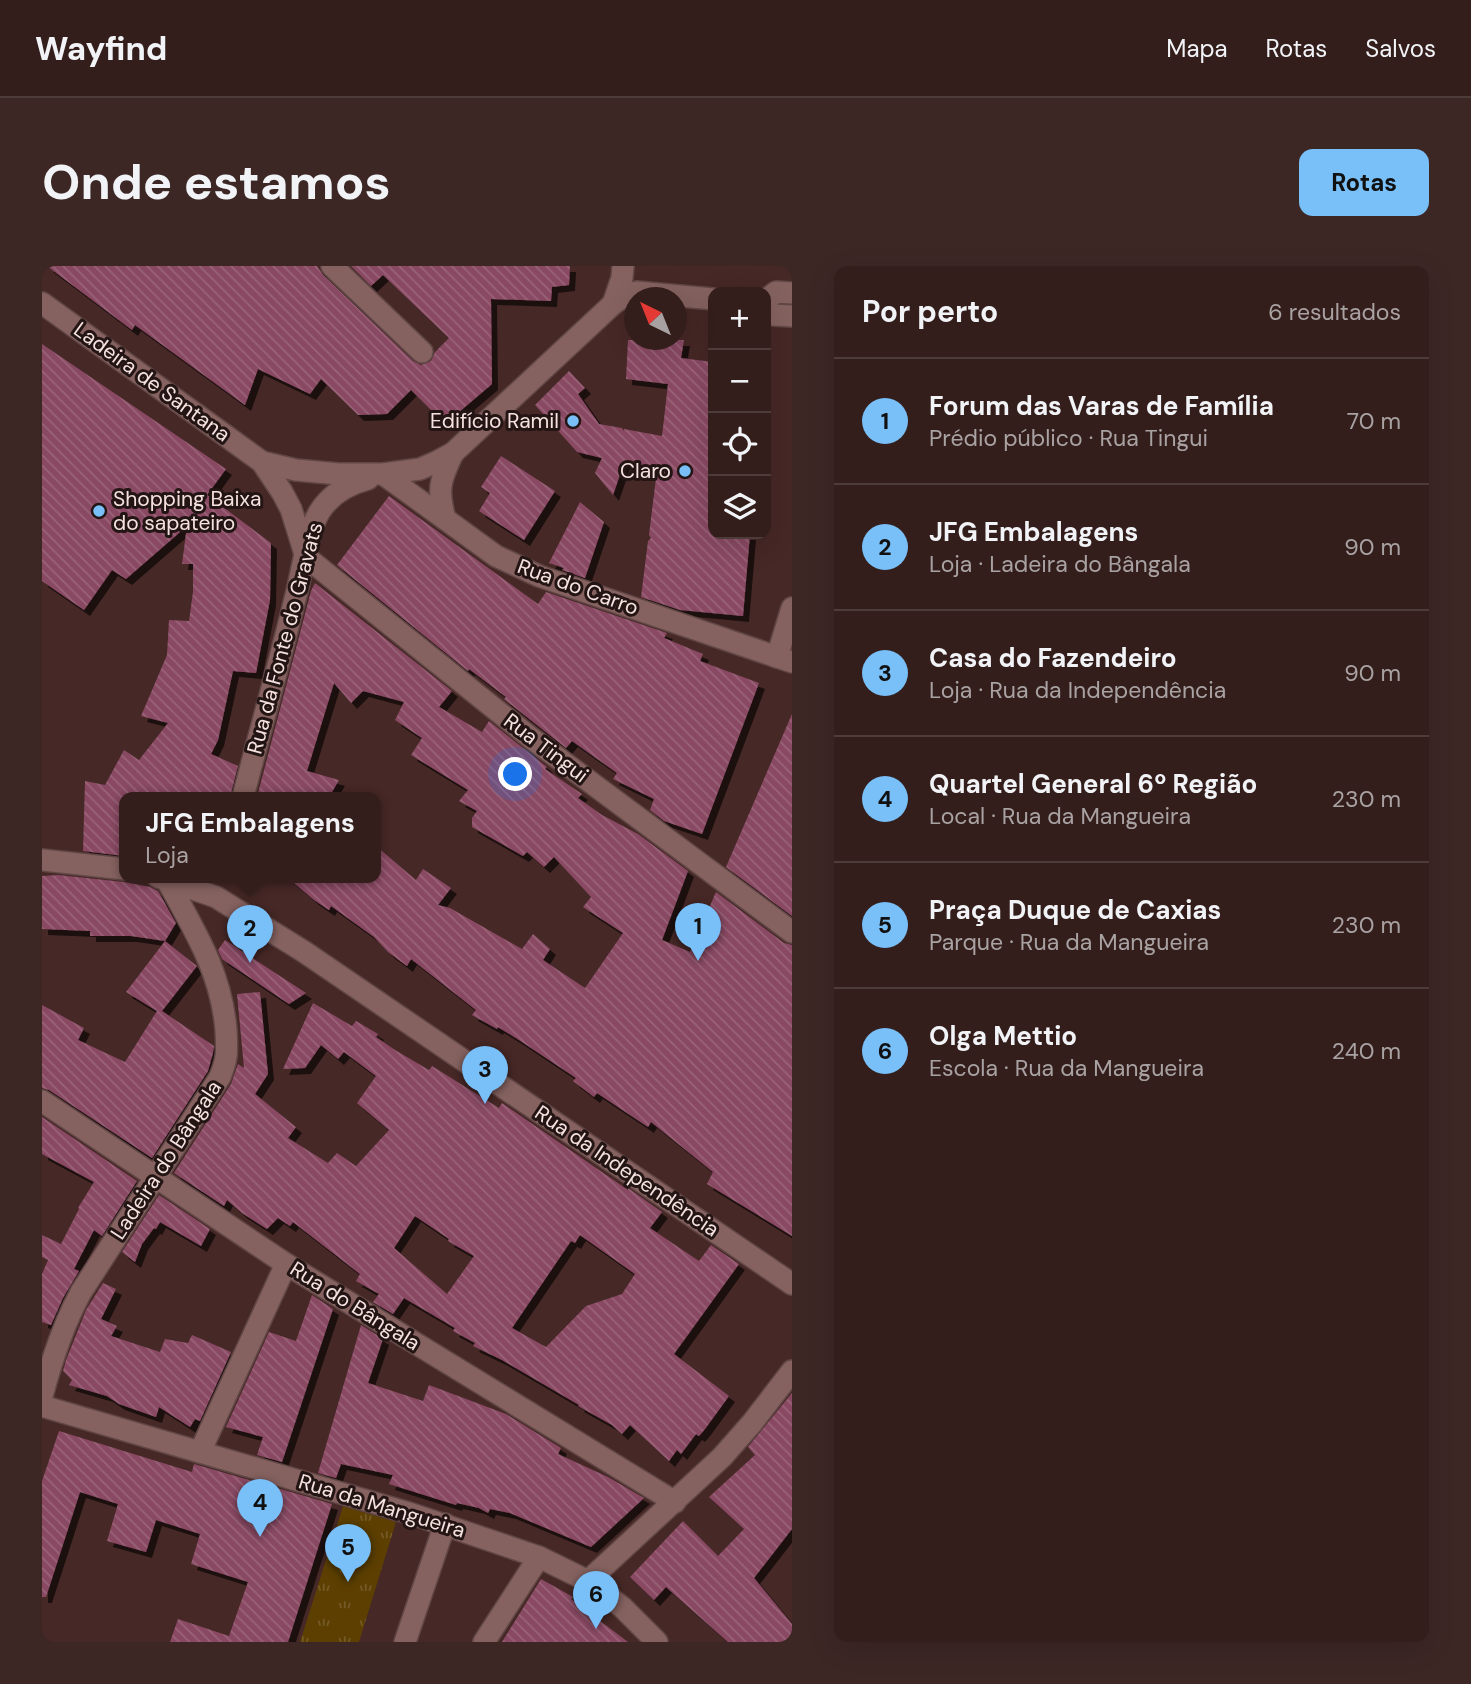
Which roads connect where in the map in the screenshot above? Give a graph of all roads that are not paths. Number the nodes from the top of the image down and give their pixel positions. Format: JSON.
{"nodes":[{"id":1,"x":332,"y":266,"type":"edge"},
{"id":2,"x":624,"y":266,"type":"edge"},
{"id":3,"x":644,"y":287,"type":"edge"},
{"id":4,"x":792,"y":293,"type":"edge"},
{"id":5,"x":624,"y":296,"type":"edge"},
{"id":6,"x":687,"y":296,"type":"edge"},
{"id":7,"x":771,"y":296,"type":"edge"},
{"id":8,"x":708,"y":299,"type":"edge"},
{"id":9,"x":42,"y":303,"type":"edge"},
{"id":10,"x":613,"y":304,"type":"junction"},
{"id":11,"x":771,"y":312,"type":"edge"},
{"id":12,"x":792,"y":316,"type":"edge"},
{"id":13,"x":422,"y":352,"type":"dead end"},
{"id":14,"x":453,"y":453,"type":"junction"},
{"id":15,"x":262,"y":463,"type":"junction"},
{"id":16,"x":383,"y":474,"type":"junction"},
{"id":17,"x":445,"y":519,"type":"junction"},
{"id":18,"x":306,"y":557,"type":"junction"},
{"id":19,"x":792,"y":608,"type":"edge"},
{"id":20,"x":785,"y":660,"type":"edge"},
{"id":21,"x":244,"y":792,"type":"edge"},
{"id":22,"x":42,"y":860,"type":"edge"},
{"id":23,"x":119,"y":868,"type":"edge"},
{"id":24,"x":164,"y":883,"type":"edge"},
{"id":25,"x":190,"y":883,"type":"edge"},
{"id":26,"x":218,"y":887,"type":"edge"},
{"id":27,"x":792,"y":932,"type":"edge"},
{"id":28,"x":42,"y":1101,"type":"edge"},
{"id":29,"x":156,"y":1176,"type":"junction"},
{"id":30,"x":286,"y":1264,"type":"junction"},
{"id":31,"x":792,"y":1284,"type":"edge"},
{"id":32,"x":48,"y":1350,"type":"edge"},
{"id":33,"x":792,"y":1371,"type":"edge"},
{"id":34,"x":42,"y":1396,"type":"edge"},
{"id":35,"x":42,"y":1406,"type":"edge"},
{"id":36,"x":200,"y":1452,"type":"junction"},
{"id":37,"x":675,"y":1502,"type":"junction"},
{"id":38,"x":444,"y":1524,"type":"junction"},
{"id":39,"x":539,"y":1557,"type":"junction"},
{"id":40,"x":588,"y":1581,"type":"junction"},
{"id":41,"x":405,"y":1642,"type":"edge"},
{"id":42,"x":484,"y":1642,"type":"edge"},
{"id":43,"x":657,"y":1642,"type":"edge"}],
"edges":[{"from":1,"to":13,"type":"street"},
{"from":2,"to":3,"type":"street"},
{"from":2,"to":10,"type":"street"},
{"from":4,"to":7,"type":"street"},
{"from":5,"to":10,"type":"street"},
{"from":6,"to":8,"type":"street"},
{"from":9,"to":15,"type":"street","name":"Ladeira de Santana"},
{"from":10,"to":14,"type":"street"},
{"from":11,"to":12,"type":"street"},
{"from":14,"to":16,"type":"street"},
{"from":14,"to":17,"type":"street"},
{"from":15,"to":16,"type":"street","name":"Ladeira de Santana"},
{"from":15,"to":18,"type":"street","name":"Ladeira de Santana"},
{"from":16,"to":17,"type":"street","name":"Rua do Carro"},
{"from":16,"to":18,"type":"street","name":"Rua da Fonte do Gravats"},
{"from":17,"to":20,"type":"street","name":"Rua do Carro"},
{"from":18,"to":21,"type":"street","name":"Rua da Fonte do Gravats"},
{"from":18,"to":27,"type":"street","name":"Rua Tingui"},
{"from":19,"to":20,"type":"street"},
{"from":22,"to":23,"type":"street"},
{"from":24,"to":29,"type":"street","name":"Ladeira do Bângala"},
{"from":25,"to":26,"type":"street","name":"Rua da Independência"},
{"from":26,"to":31,"type":"street","name":"Rua da Independência"},
{"from":28,"to":29,"type":"street","name":"Rua do Bângala"},
{"from":29,"to":30,"type":"street","name":"Rua do Bângala"},
{"from":29,"to":32,"type":"street","name":"Ladeira do Bângala"},
{"from":30,"to":36,"type":"street"},
{"from":30,"to":37,"type":"street","name":"Rua do Bângala"},
{"from":32,"to":34,"type":"street","name":"Ladeira do Bângala"},
{"from":33,"to":37,"type":"street"},
{"from":35,"to":36,"type":"street","name":"Rua da Mangueira"},
{"from":36,"to":38,"type":"street","name":"Rua da Mangueira"},
{"from":37,"to":40,"type":"street"},
{"from":38,"to":39,"type":"street","name":"Rua da Mangueira"},
{"from":38,"to":41,"type":"street"},
{"from":39,"to":40,"type":"street","name":"Rua da Mangueira"},
{"from":39,"to":42,"type":"street"},
{"from":40,"to":43,"type":"street","name":"Rua da Mangueira"}]}
